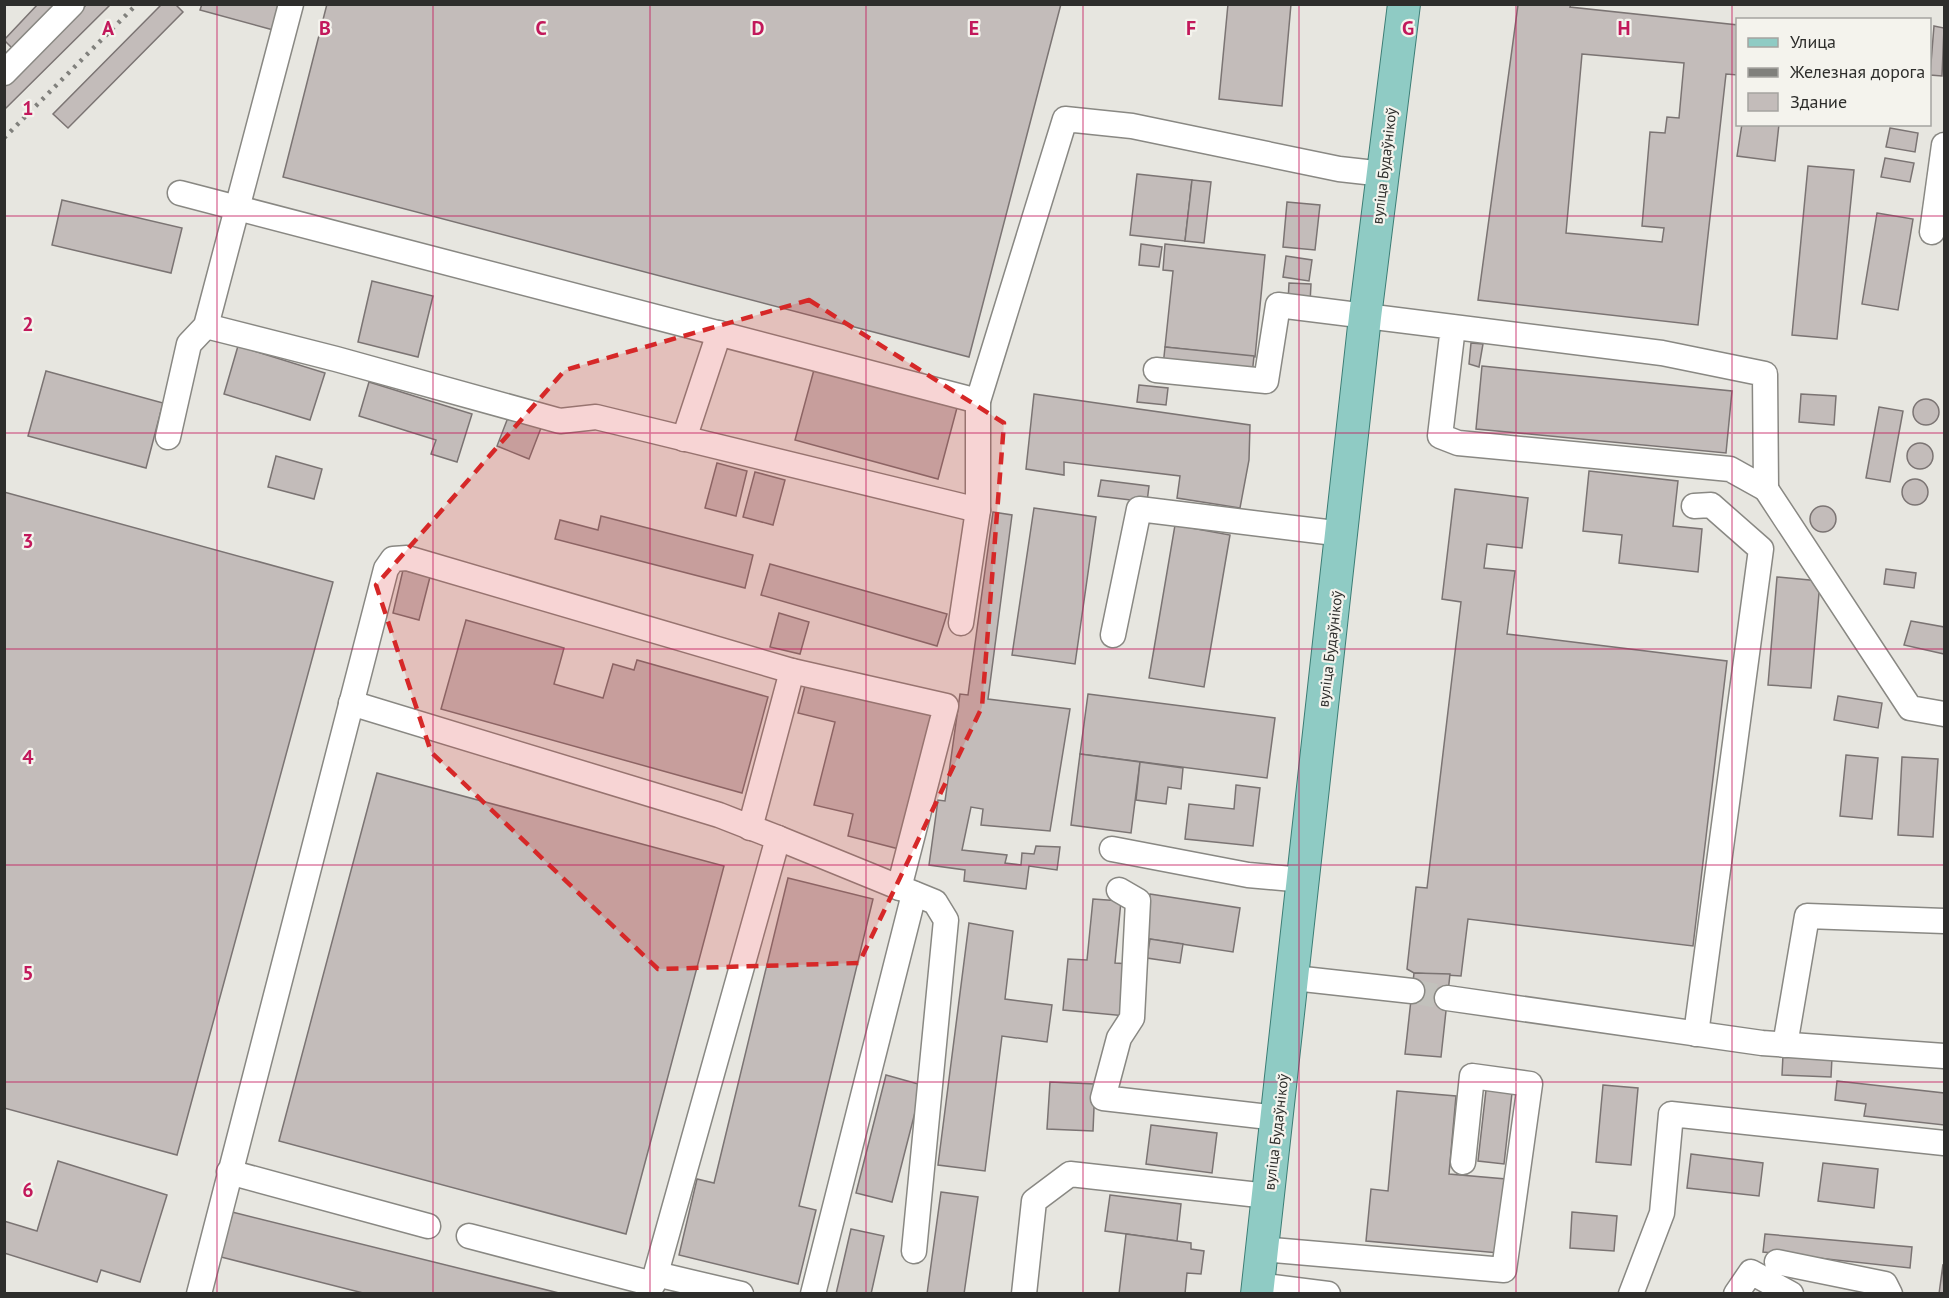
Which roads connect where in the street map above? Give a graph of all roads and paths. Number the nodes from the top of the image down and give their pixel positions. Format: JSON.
{"nodes":[{"id":1,"x":72,"y":4,"type":"edge"},
{"id":2,"x":291,"y":4,"type":"edge"},
{"id":3,"x":1404,"y":4,"type":"edge"},
{"id":4,"x":4,"y":73,"type":"edge"},
{"id":5,"x":1944,"y":145,"type":"edge"},
{"id":6,"x":1384,"y":174,"type":"junction"},
{"id":7,"x":180,"y":192,"type":"dead end"},
{"id":8,"x":239,"y":206,"type":"junction"},
{"id":9,"x":1932,"y":232,"type":"dead end"},
{"id":10,"x":1365,"y":317,"type":"junction"},
{"id":11,"x":206,"y":326,"type":"junction"},
{"id":12,"x":1453,"y":327,"type":"junction"},
{"id":13,"x":719,"y":333,"type":"junction"},
{"id":14,"x":1156,"y":370,"type":"dead end"},
{"id":15,"x":978,"y":401,"type":"junction"},
{"id":16,"x":168,"y":437,"type":"dead end"},
{"id":17,"x":684,"y":439,"type":"junction"},
{"id":18,"x":1766,"y":489,"type":"junction"},
{"id":19,"x":1694,"y":506,"type":"dead end"},
{"id":20,"x":978,"y":510,"type":"junction"},
{"id":21,"x":1343,"y":534,"type":"junction"},
{"id":22,"x":961,"y":623,"type":"dead end"},
{"id":23,"x":1113,"y":635,"type":"dead end"},
{"id":24,"x":792,"y":671,"type":"junction"},
{"id":25,"x":351,"y":703,"type":"junction"},
{"id":26,"x":1944,"y":714,"type":"edge"},
{"id":27,"x":750,"y":828,"type":"junction"},
{"id":28,"x":778,"y":838,"type":"junction"},
{"id":29,"x":1112,"y":849,"type":"dead end"},
{"id":30,"x":1304,"y":880,"type":"junction"},
{"id":31,"x":1119,"y":890,"type":"dead end"},
{"id":32,"x":906,"y":891,"type":"junction"},
{"id":33,"x":1944,"y":921,"type":"edge"},
{"id":34,"x":1293,"y":978,"type":"junction"},
{"id":35,"x":1412,"y":991,"type":"tunnel mouth"},
{"id":36,"x":1447,"y":998,"type":"tunnel mouth"},
{"id":37,"x":1696,"y":1034,"type":"junction"},
{"id":38,"x":1785,"y":1045,"type":"junction"},
{"id":39,"x":1944,"y":1056,"type":"edge"},
{"id":40,"x":1278,"y":1118,"type":"junction"},
{"id":41,"x":1944,"y":1143,"type":"edge"},
{"id":42,"x":1463,"y":1162,"type":"dead end"},
{"id":43,"x":230,"y":1172,"type":"junction"},
{"id":44,"x":1269,"y":1196,"type":"junction"},
{"id":45,"x":428,"y":1226,"type":"dead end"},
{"id":46,"x":468,"y":1236,"type":"dead end"},
{"id":47,"x":1262,"y":1249,"type":"junction"},
{"id":48,"x":914,"y":1251,"type":"dead end"},
{"id":49,"x":1777,"y":1262,"type":"dead end"},
{"id":50,"x":656,"y":1274,"type":"junction"},
{"id":51,"x":1258,"y":1289,"type":"edge"},
{"id":52,"x":199,"y":1293,"type":"edge"},
{"id":53,"x":741,"y":1293,"type":"edge"},
{"id":54,"x":813,"y":1293,"type":"edge"},
{"id":55,"x":1024,"y":1293,"type":"edge"},
{"id":56,"x":1328,"y":1293,"type":"edge"},
{"id":57,"x":1631,"y":1293,"type":"edge"},
{"id":58,"x":1736,"y":1293,"type":"edge"},
{"id":59,"x":1791,"y":1293,"type":"edge"},
{"id":60,"x":1890,"y":1293,"type":"edge"}],
"edges":[{"from":1,"to":4,"type":"lane"},
{"from":2,"to":8,"type":"lane"},
{"from":3,"to":6,"type":"main road","name":"вуліца Будаўнікоў"},
{"from":5,"to":9,"type":"lane"},
{"from":6,"to":10,"type":"main road","name":"вуліца Будаўнікоў"},
{"from":6,"to":15,"type":"lane"},
{"from":7,"to":8,"type":"lane"},
{"from":8,"to":11,"type":"lane"},
{"from":8,"to":13,"type":"lane"},
{"from":10,"to":12,"type":"lane"},
{"from":10,"to":14,"type":"lane"},
{"from":10,"to":21,"type":"main road","name":"вуліца Будаўнікоў"},
{"from":11,"to":16,"type":"lane"},
{"from":11,"to":17,"type":"lane"},
{"from":12,"to":18,"type":"lane"},
{"from":12,"to":18,"type":"lane"},
{"from":13,"to":15,"type":"lane"},
{"from":13,"to":17,"type":"lane"},
{"from":15,"to":20,"type":"lane"},
{"from":17,"to":20,"type":"lane"},
{"from":18,"to":26,"type":"lane"},
{"from":19,"to":37,"type":"lane"},
{"from":20,"to":22,"type":"lane"},
{"from":21,"to":23,"type":"lane"},
{"from":21,"to":30,"type":"main road","name":"вуліца Будаўнікоў"},
{"from":24,"to":25,"type":"lane"},
{"from":24,"to":27,"type":"lane"},
{"from":24,"to":32,"type":"lane"},
{"from":25,"to":27,"type":"lane"},
{"from":25,"to":43,"type":"lane"},
{"from":27,"to":28,"type":"lane"},
{"from":28,"to":32,"type":"lane"},
{"from":28,"to":50,"type":"lane"},
{"from":29,"to":30,"type":"lane"},
{"from":30,"to":34,"type":"main road","name":"вуліца Будаўнікоў"},
{"from":31,"to":40,"type":"lane"},
{"from":32,"to":48,"type":"lane"},
{"from":32,"to":54,"type":"lane"},
{"from":33,"to":38,"type":"lane"},
{"from":34,"to":35,"type":"lane"},
{"from":34,"to":40,"type":"main road","name":"вуліца Будаўнікоў"},
{"from":36,"to":37,"type":"lane"},
{"from":37,"to":38,"type":"lane"},
{"from":38,"to":39,"type":"lane"},
{"from":40,"to":44,"type":"main road","name":"вуліца Будаўнікоў"},
{"from":41,"to":57,"type":"lane"},
{"from":42,"to":47,"type":"lane"},
{"from":43,"to":45,"type":"lane"},
{"from":43,"to":52,"type":"lane"},
{"from":44,"to":47,"type":"main road","name":"вуліца Будаўнікоў"},
{"from":44,"to":55,"type":"lane"},
{"from":46,"to":50,"type":"lane"},
{"from":47,"to":51,"type":"main road","name":"вуліца Будаўнікоў"},
{"from":49,"to":60,"type":"lane"},
{"from":50,"to":53,"type":"lane"},
{"from":51,"to":56,"type":"lane"},
{"from":58,"to":59,"type":"lane"}]}
